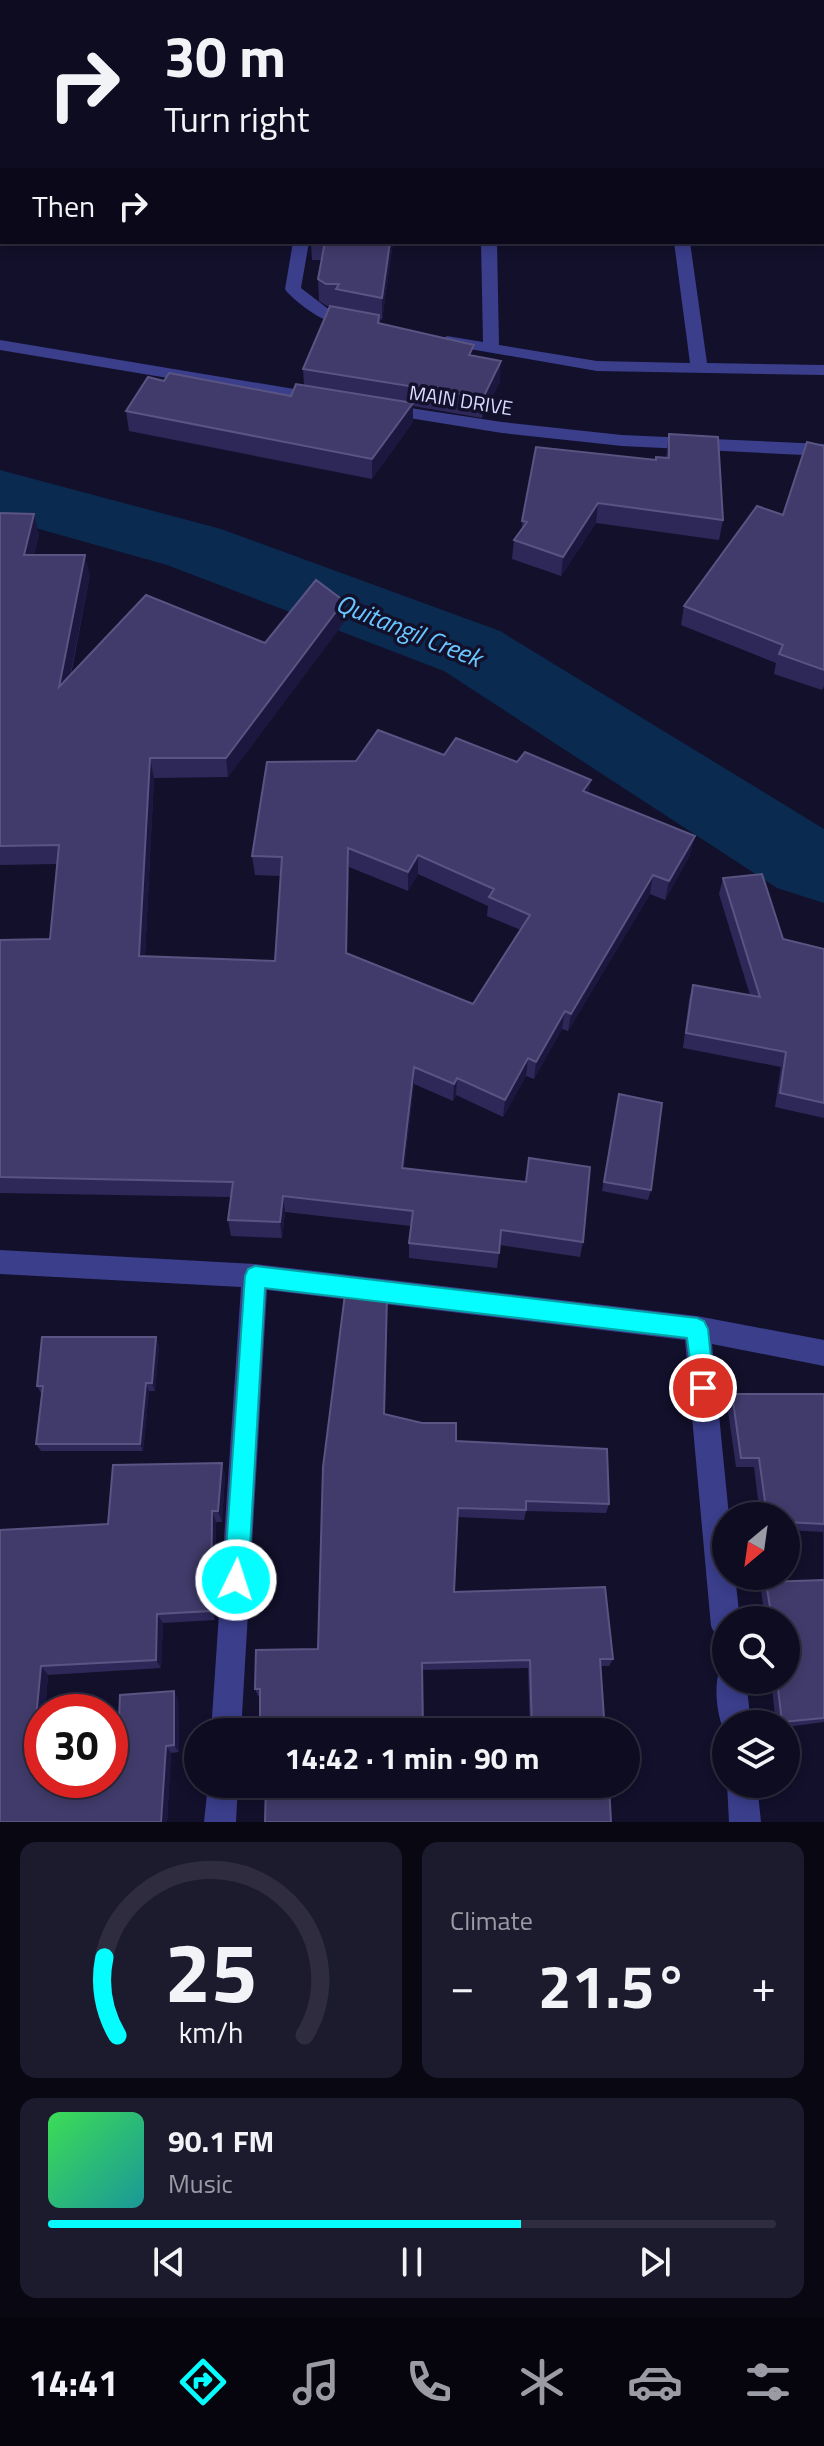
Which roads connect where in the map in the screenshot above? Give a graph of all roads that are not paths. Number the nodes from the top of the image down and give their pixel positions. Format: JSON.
{"nodes":[{"id":1,"x":301,"y":244,"type":"edge"},
{"id":2,"x":489,"y":244,"type":"edge"},
{"id":3,"x":682,"y":244,"type":"edge"},
{"id":4,"x":374,"y":326,"type":"edge"},
{"id":5,"x":432,"y":338,"type":"edge"},
{"id":6,"x":0,"y":345,"type":"edge"},
{"id":7,"x":491,"y":349,"type":"junction"},
{"id":8,"x":699,"y":367,"type":"junction"},
{"id":9,"x":824,"y":370,"type":"edge"},
{"id":10,"x":333,"y":401,"type":"edge"},
{"id":11,"x":365,"y":406,"type":"edge"},
{"id":12,"x":824,"y":450,"type":"edge"},
{"id":13,"x":0,"y":1262,"type":"edge"},
{"id":14,"x":255,"y":1276,"type":"junction"},
{"id":15,"x":697,"y":1329,"type":"junction"},
{"id":16,"x":824,"y":1353,"type":"edge"},
{"id":17,"x":724,"y":1606,"type":"edge"},
{"id":18,"x":227,"y":1718,"type":"edge"},
{"id":19,"x":222,"y":1798,"type":"edge"},
{"id":20,"x":743,"y":1798,"type":"edge"},
{"id":21,"x":220,"y":1822,"type":"edge"},
{"id":22,"x":745,"y":1822,"type":"edge"}],
"edges":[{"from":1,"to":4,"type":"street"},
{"from":2,"to":7,"type":"street"},
{"from":3,"to":8,"type":"street"},
{"from":5,"to":7,"type":"street"},
{"from":6,"to":10,"type":"street"},
{"from":7,"to":8,"type":"street"},
{"from":8,"to":9,"type":"street"},
{"from":11,"to":12,"type":"street","name":"MAIN DRIVE"},
{"from":13,"to":14,"type":"street"},
{"from":14,"to":15,"type":"street"},
{"from":14,"to":18,"type":"street"},
{"from":15,"to":16,"type":"street"},
{"from":15,"to":17,"type":"street"},
{"from":19,"to":21,"type":"street"},
{"from":20,"to":22,"type":"street"}]}
